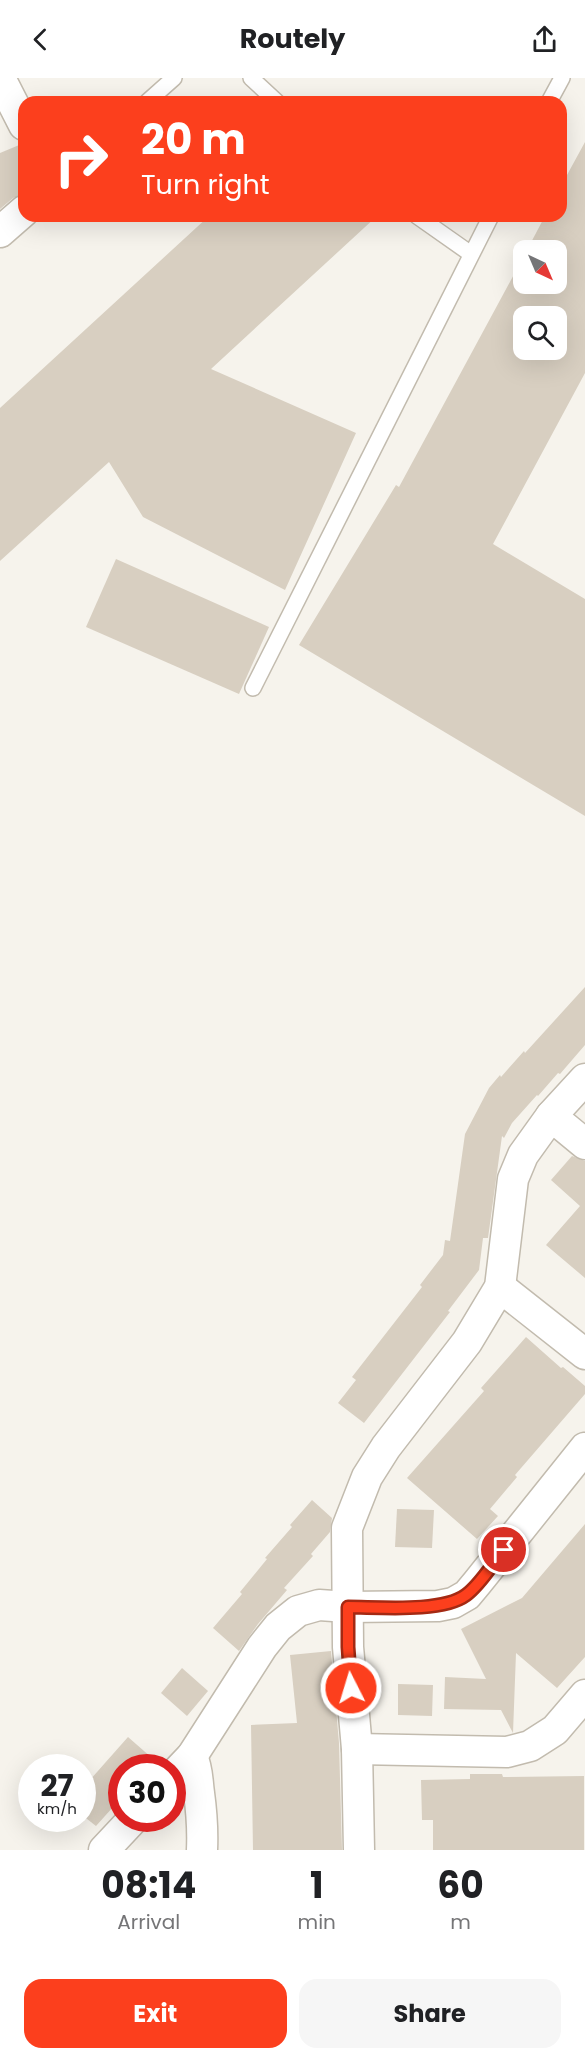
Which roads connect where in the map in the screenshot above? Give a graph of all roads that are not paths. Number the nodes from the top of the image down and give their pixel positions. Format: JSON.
{"nodes":[{"id":1,"x":0,"y":78,"type":"edge"},
{"id":2,"x":174,"y":78,"type":"edge"},
{"id":3,"x":251,"y":78,"type":"edge"},
{"id":4,"x":562,"y":78,"type":"edge"},
{"id":5,"x":154,"y":96,"type":"edge"},
{"id":6,"x":270,"y":96,"type":"edge"},
{"id":7,"x":552,"y":96,"type":"edge"},
{"id":8,"x":18,"y":113,"type":"edge"},
{"id":9,"x":18,"y":216,"type":"edge"},
{"id":10,"x":426,"y":222,"type":"edge"},
{"id":11,"x":488,"y":222,"type":"edge"},
{"id":12,"x":0,"y":232,"type":"edge"},
{"id":13,"x":471,"y":254,"type":"junction"},
{"id":14,"x":254,"y":688,"type":"dead end"},
{"id":15,"x":585,"y":1079,"type":"edge"},
{"id":16,"x":551,"y":1116,"type":"junction"},
{"id":17,"x":585,"y":1144,"type":"edge"},
{"id":18,"x":500,"y":1287,"type":"junction"},
{"id":19,"x":585,"y":1354,"type":"edge"},
{"id":20,"x":585,"y":1448,"type":"edge"},
{"id":21,"x":348,"y":1607,"type":"junction"},
{"id":22,"x":585,"y":1695,"type":"edge"},
{"id":23,"x":357,"y":1749,"type":"junction"},
{"id":24,"x":186,"y":1761,"type":"edge"},
{"id":25,"x":186,"y":1768,"type":"edge"},
{"id":26,"x":121,"y":1832,"type":"edge"},
{"id":27,"x":104,"y":1850,"type":"edge"},
{"id":28,"x":202,"y":1850,"type":"edge"},
{"id":29,"x":359,"y":1850,"type":"edge"}],
"edges":[{"from":1,"to":8,"type":"street"},
{"from":2,"to":5,"type":"lane"},
{"from":3,"to":6,"type":"lane"},
{"from":4,"to":7,"type":"lane"},
{"from":9,"to":12,"type":"street"},
{"from":10,"to":13,"type":"lane"},
{"from":11,"to":13,"type":"lane"},
{"from":13,"to":14,"type":"lane"},
{"from":15,"to":16,"type":"street"},
{"from":16,"to":17,"type":"street"},
{"from":16,"to":18,"type":"street"},
{"from":18,"to":19,"type":"street"},
{"from":18,"to":21,"type":"street"},
{"from":20,"to":21,"type":"street"},
{"from":21,"to":23,"type":"street"},
{"from":21,"to":24,"type":"street"},
{"from":22,"to":23,"type":"street"},
{"from":23,"to":29,"type":"street"},
{"from":25,"to":28,"type":"street"},
{"from":26,"to":27,"type":"street"}]}
